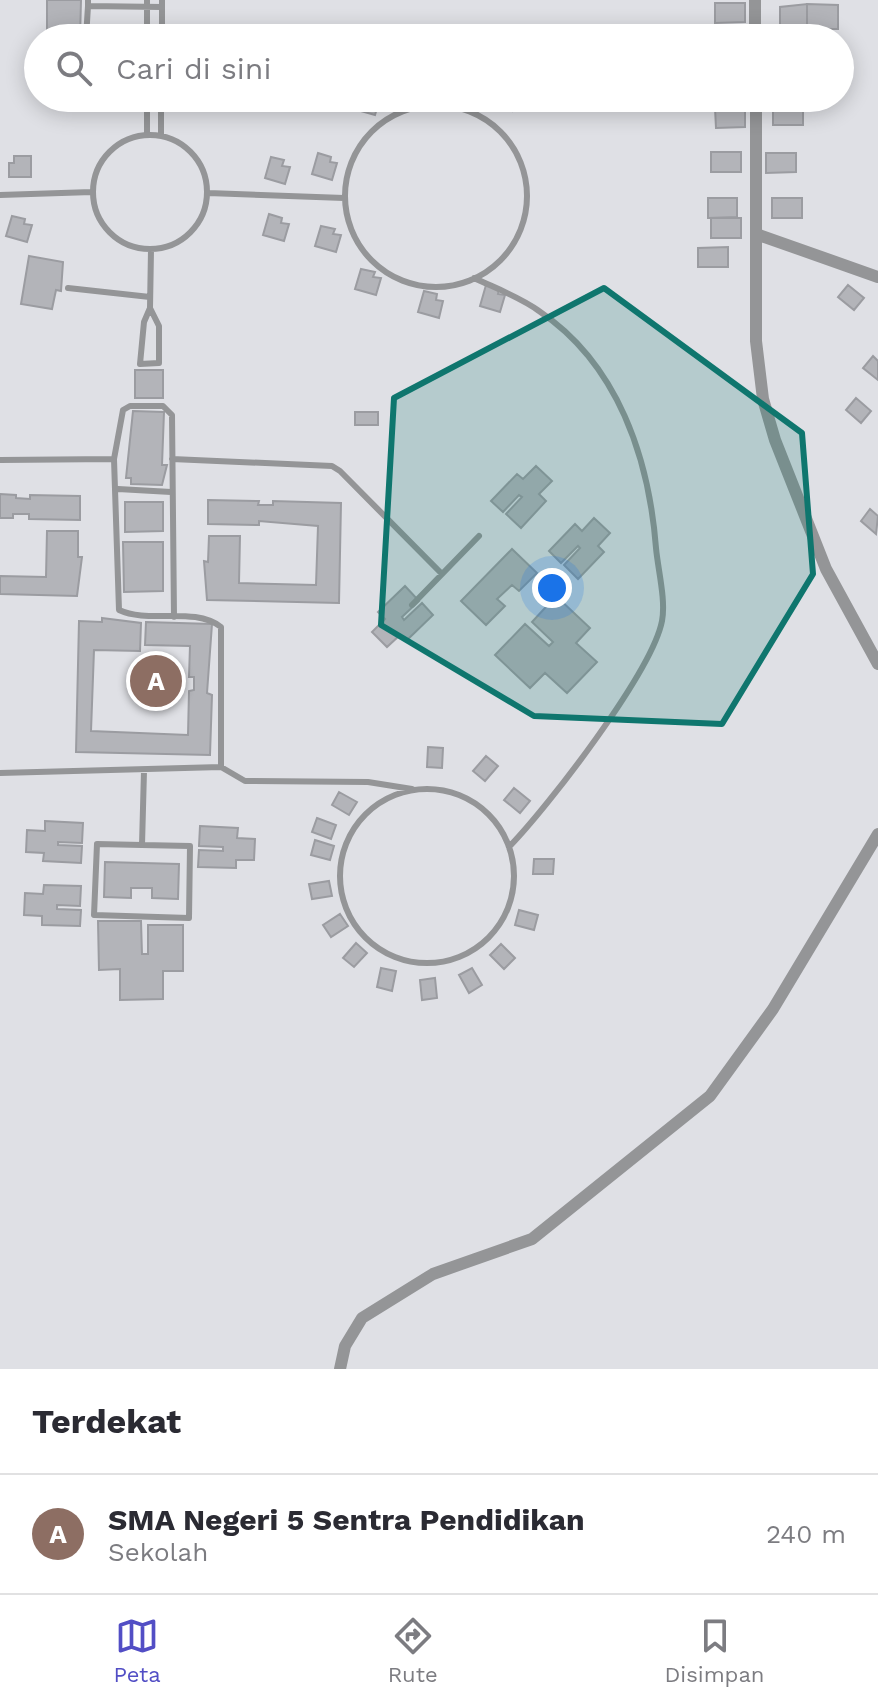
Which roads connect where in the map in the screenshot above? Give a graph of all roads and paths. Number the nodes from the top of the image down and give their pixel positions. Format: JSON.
{"nodes":[{"id":1,"x":755,"y":0,"type":"edge"},
{"id":2,"x":88,"y":3,"type":"edge"},
{"id":3,"x":147,"y":3,"type":"edge"},
{"id":4,"x":162,"y":4,"type":"edge"},
{"id":5,"x":87,"y":24,"type":"edge"},
{"id":6,"x":147,"y":24,"type":"edge"},
{"id":7,"x":755,"y":24,"type":"edge"},
{"id":8,"x":147,"y":112,"type":"edge"},
{"id":9,"x":161,"y":112,"type":"edge"},
{"id":10,"x":401,"y":112,"type":"edge"},
{"id":11,"x":464,"y":112,"type":"edge"},
{"id":12,"x":756,"y":112,"type":"edge"},
{"id":13,"x":147,"y":135,"type":"junction"},
{"id":14,"x":161,"y":136,"type":"junction"},
{"id":15,"x":92,"y":192,"type":"junction"},
{"id":16,"x":208,"y":193,"type":"junction"},
{"id":17,"x":0,"y":195,"type":"edge"},
{"id":18,"x":344,"y":198,"type":"junction"},
{"id":19,"x":759,"y":235,"type":"junction"},
{"id":20,"x":151,"y":250,"type":"junction"},
{"id":21,"x":878,"y":277,"type":"edge"},
{"id":22,"x":474,"y":278,"type":"junction"},
{"id":23,"x":68,"y":288,"type":"dead end"},
{"id":24,"x":150,"y":297,"type":"junction"},
{"id":25,"x":150,"y":308,"type":"junction"},
{"id":26,"x":114,"y":459,"type":"junction"},
{"id":27,"x":172,"y":459,"type":"junction"},
{"id":28,"x":0,"y":460,"type":"edge"},
{"id":29,"x":118,"y":489,"type":"junction"},
{"id":30,"x":171,"y":492,"type":"junction"},
{"id":31,"x":479,"y":536,"type":"dead end"},
{"id":32,"x":442,"y":574,"type":"junction"},
{"id":33,"x":412,"y":605,"type":"dead end"},
{"id":34,"x":174,"y":617,"type":"junction"},
{"id":35,"x":878,"y":664,"type":"edge"},
{"id":36,"x":221,"y":767,"type":"junction"},
{"id":37,"x":144,"y":771,"type":"junction"},
{"id":38,"x":0,"y":773,"type":"edge"},
{"id":39,"x":416,"y":790,"type":"junction"},
{"id":40,"x":878,"y":834,"type":"edge"},
{"id":41,"x":142,"y":845,"type":"junction"},
{"id":42,"x":509,"y":847,"type":"junction"},
{"id":43,"x":340,"y":1369,"type":"edge"}],
"edges":[{"from":1,"to":7,"type":"street"},
{"from":2,"to":3,"type":"lane"},
{"from":2,"to":5,"type":"lane"},
{"from":3,"to":4,"type":"lane"},
{"from":3,"to":6,"type":"lane"},
{"from":8,"to":13,"type":"lane"},
{"from":9,"to":14,"type":"lane"},
{"from":10,"to":18,"type":"lane"},
{"from":11,"to":22,"type":"lane"},
{"from":12,"to":19,"type":"street"},
{"from":13,"to":14,"type":"lane"},
{"from":13,"to":15,"type":"lane"},
{"from":14,"to":16,"type":"lane"},
{"from":15,"to":17,"type":"lane"},
{"from":15,"to":20,"type":"lane"},
{"from":16,"to":18,"type":"lane"},
{"from":16,"to":20,"type":"lane"},
{"from":18,"to":22,"type":"lane"},
{"from":19,"to":21,"type":"street"},
{"from":19,"to":35,"type":"street"},
{"from":20,"to":24,"type":"lane"},
{"from":22,"to":42,"type":"lane"},
{"from":23,"to":24,"type":"lane"},
{"from":24,"to":25,"type":"lane"},
{"from":25,"to":25,"type":"lane"},
{"from":26,"to":27,"type":"lane"},
{"from":26,"to":28,"type":"lane"},
{"from":26,"to":29,"type":"lane"},
{"from":27,"to":30,"type":"lane"},
{"from":27,"to":32,"type":"lane"},
{"from":29,"to":30,"type":"lane"},
{"from":29,"to":34,"type":"lane"},
{"from":30,"to":34,"type":"lane"},
{"from":31,"to":32,"type":"lane"},
{"from":32,"to":33,"type":"lane"},
{"from":34,"to":36,"type":"lane"},
{"from":36,"to":37,"type":"lane"},
{"from":36,"to":39,"type":"lane"},
{"from":37,"to":38,"type":"lane"},
{"from":37,"to":41,"type":"lane"},
{"from":39,"to":42,"type":"lane"},
{"from":39,"to":42,"type":"lane"},
{"from":40,"to":43,"type":"street"},
{"from":41,"to":41,"type":"lane"}]}
